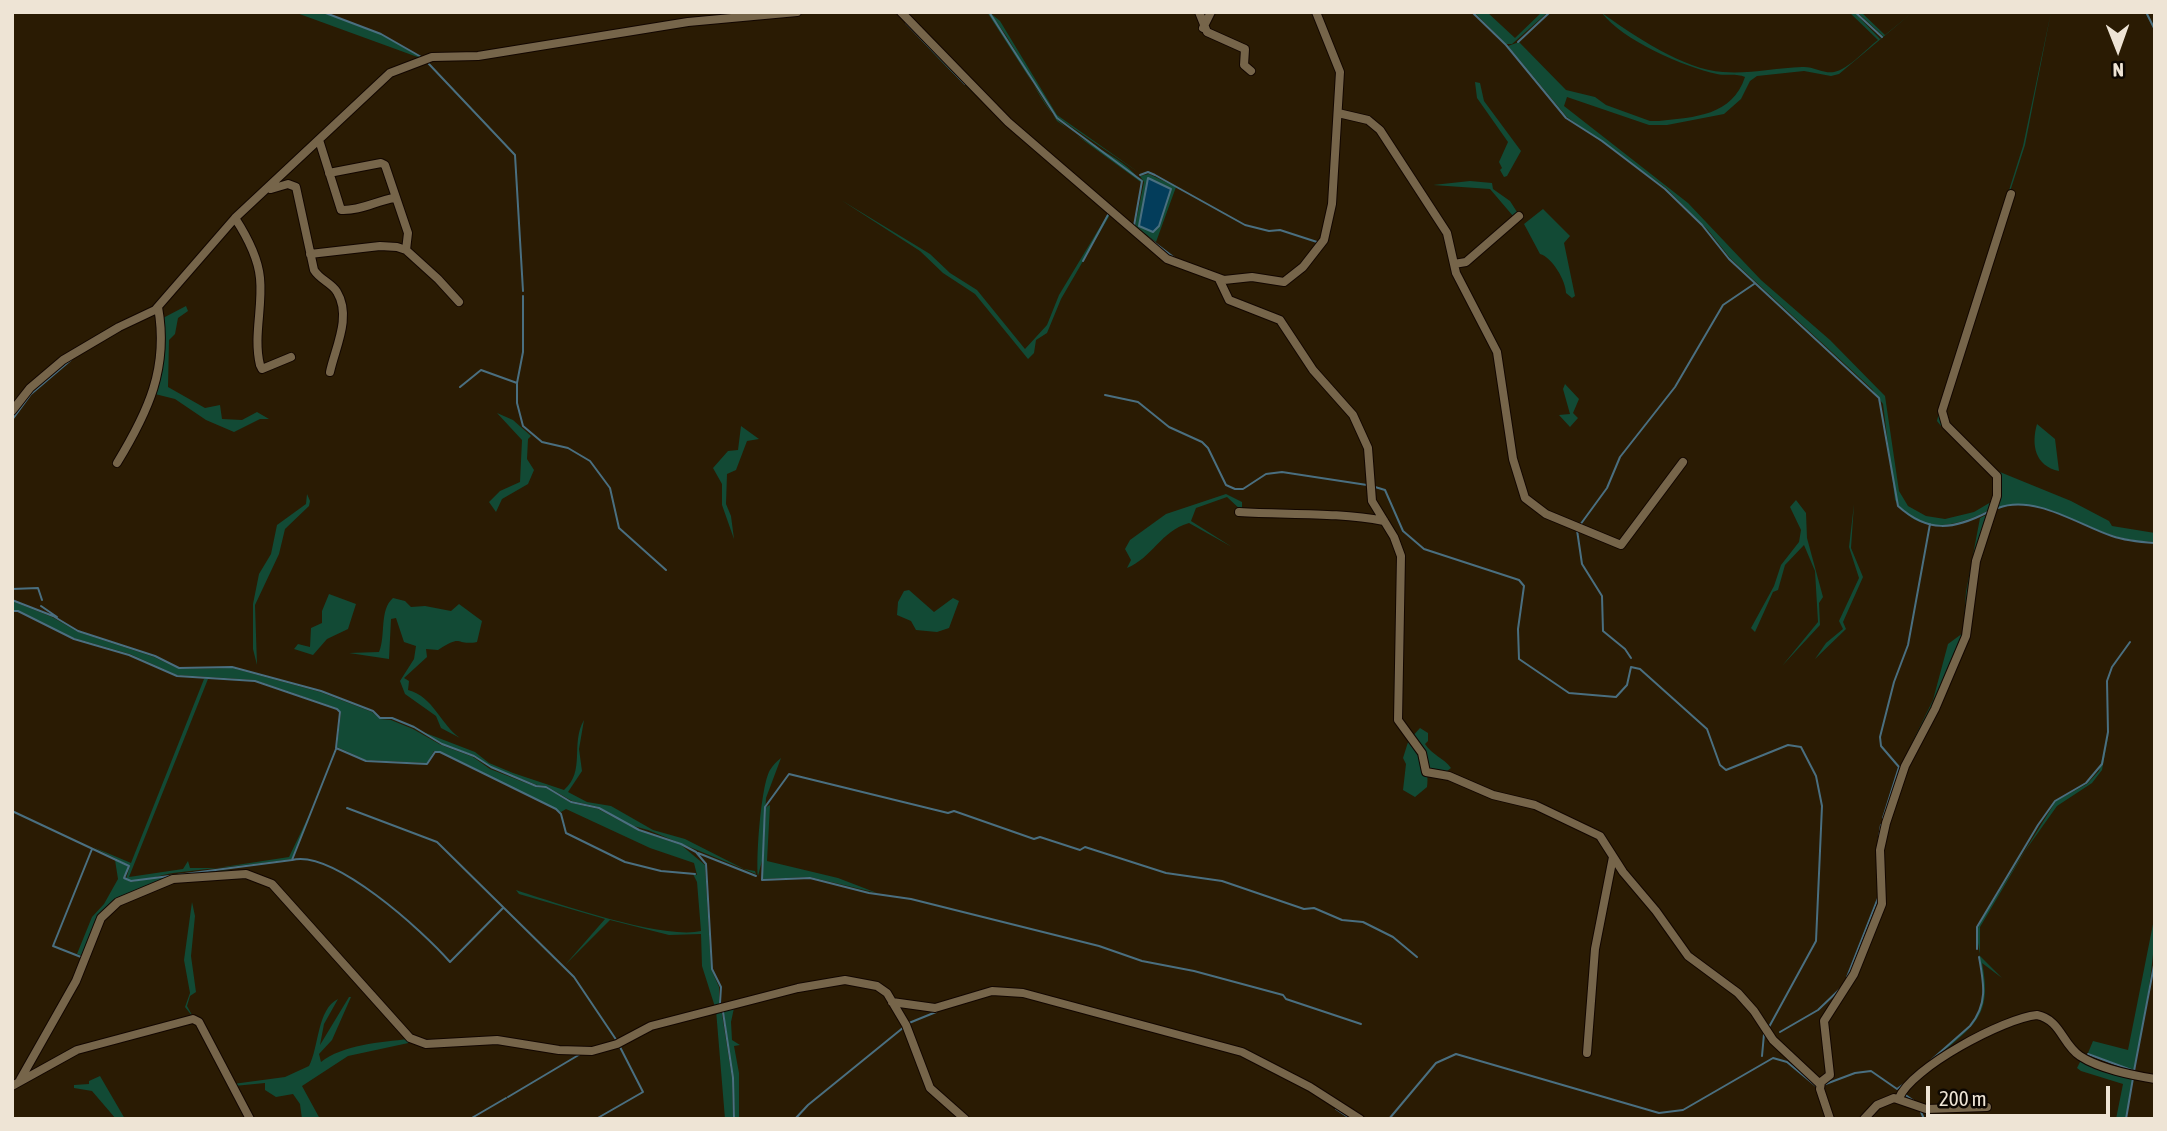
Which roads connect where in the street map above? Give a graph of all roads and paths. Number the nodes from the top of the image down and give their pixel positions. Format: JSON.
{"nodes":[{"id":1,"x":797,"y":12,"type":"edge"},
{"id":2,"x":901,"y":12,"type":"edge"},
{"id":3,"x":1199,"y":12,"type":"edge"},
{"id":4,"x":1211,"y":12,"type":"edge"},
{"id":5,"x":1316,"y":12,"type":"edge"},
{"id":6,"x":1203,"y":28,"type":"junction"},
{"id":7,"x":1251,"y":71,"type":"dead end"},
{"id":8,"x":1338,"y":113,"type":"junction"},
{"id":9,"x":319,"y":140,"type":"junction"},
{"id":10,"x":329,"y":173,"type":"junction"},
{"id":11,"x":267,"y":190,"type":"junction"},
{"id":12,"x":2011,"y":194,"type":"dead end"},
{"id":13,"x":394,"y":198,"type":"junction"},
{"id":14,"x":1520,"y":216,"type":"dead end"},
{"id":15,"x":235,"y":218,"type":"junction"},
{"id":16,"x":406,"y":250,"type":"junction"},
{"id":17,"x":310,"y":254,"type":"junction"},
{"id":18,"x":1454,"y":264,"type":"junction"},
{"id":19,"x":1219,"y":279,"type":"junction"},
{"id":20,"x":459,"y":302,"type":"dead end"},
{"id":21,"x":158,"y":307,"type":"junction"},
{"id":22,"x":291,"y":357,"type":"dead end"},
{"id":23,"x":330,"y":372,"type":"dead end"},
{"id":24,"x":12,"y":411,"type":"edge"},
{"id":25,"x":1682,"y":462,"type":"dead end"},
{"id":26,"x":117,"y":463,"type":"dead end"},
{"id":27,"x":1239,"y":512,"type":"dead end"},
{"id":28,"x":1384,"y":521,"type":"junction"},
{"id":29,"x":1613,"y":857,"type":"junction"},
{"id":30,"x":892,"y":1002,"type":"junction"},
{"id":31,"x":1587,"y":1053,"type":"dead end"},
{"id":32,"x":2155,"y":1079,"type":"edge"},
{"id":33,"x":20,"y":1080,"type":"junction"},
{"id":34,"x":1820,"y":1084,"type":"junction"},
{"id":35,"x":12,"y":1086,"type":"edge"},
{"id":36,"x":1899,"y":1098,"type":"junction"},
{"id":37,"x":1987,"y":1107,"type":"dead end"},
{"id":38,"x":250,"y":1119,"type":"edge"},
{"id":39,"x":965,"y":1119,"type":"edge"},
{"id":40,"x":1360,"y":1119,"type":"edge"},
{"id":41,"x":1830,"y":1119,"type":"edge"},
{"id":42,"x":1864,"y":1119,"type":"edge"}],
"edges":[{"from":1,"to":9,"type":"street"},
{"from":2,"to":19,"type":"street"},
{"from":3,"to":6,"type":"street"},
{"from":4,"to":6,"type":"street"},
{"from":5,"to":8,"type":"street"},
{"from":6,"to":7,"type":"street"},
{"from":8,"to":18,"type":"street"},
{"from":8,"to":19,"type":"street"},
{"from":9,"to":10,"type":"street"},
{"from":9,"to":11,"type":"street"},
{"from":10,"to":13,"type":"street"},
{"from":10,"to":13,"type":"street"},
{"from":11,"to":15,"type":"street"},
{"from":11,"to":17,"type":"street"},
{"from":12,"to":34,"type":"street"},
{"from":13,"to":16,"type":"street"},
{"from":14,"to":18,"type":"street"},
{"from":15,"to":21,"type":"street"},
{"from":15,"to":22,"type":"street"},
{"from":16,"to":17,"type":"street"},
{"from":16,"to":20,"type":"street"},
{"from":17,"to":23,"type":"street"},
{"from":18,"to":25,"type":"street"},
{"from":19,"to":28,"type":"street"},
{"from":21,"to":24,"type":"street"},
{"from":21,"to":26,"type":"street"},
{"from":27,"to":28,"type":"street"},
{"from":28,"to":29,"type":"street"},
{"from":29,"to":31,"type":"street"},
{"from":29,"to":34,"type":"street"},
{"from":30,"to":33,"type":"street"},
{"from":30,"to":39,"type":"street"},
{"from":30,"to":40,"type":"street"},
{"from":32,"to":36,"type":"street"},
{"from":33,"to":35,"type":"street"},
{"from":33,"to":38,"type":"street"},
{"from":34,"to":41,"type":"street"},
{"from":36,"to":37,"type":"street"},
{"from":36,"to":42,"type":"street"}]}
